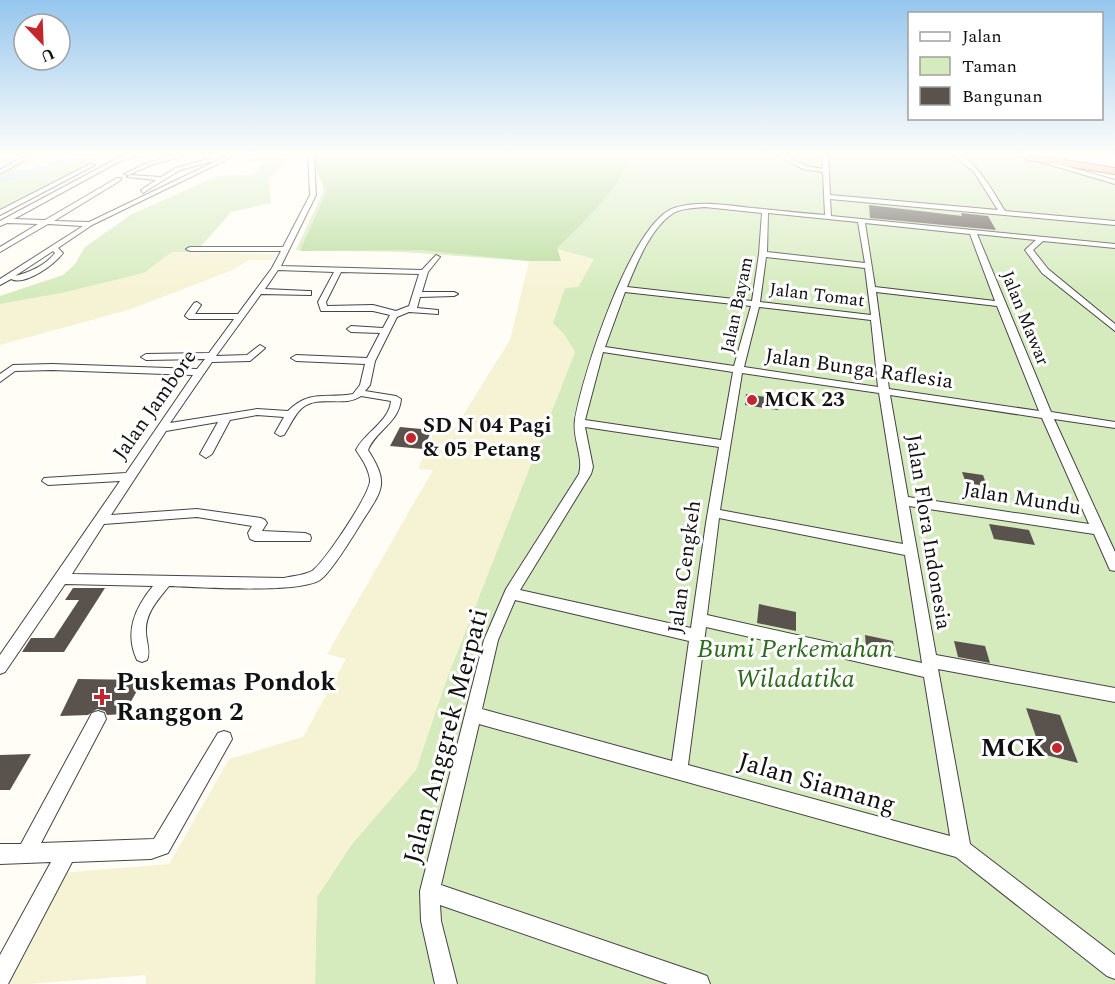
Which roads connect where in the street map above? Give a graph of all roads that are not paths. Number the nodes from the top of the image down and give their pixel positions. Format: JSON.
{"nodes":[{"id":1,"x":25,"y":200,"type":"edge"},
{"id":2,"x":45,"y":200,"type":"edge"},
{"id":3,"x":82,"y":200,"type":"edge"},
{"id":4,"x":128,"y":200,"type":"edge"},
{"id":5,"x":138,"y":200,"type":"edge"},
{"id":6,"x":311,"y":200,"type":"edge"},
{"id":7,"x":829,"y":200,"type":"edge"},
{"id":8,"x":864,"y":200,"type":"edge"},
{"id":9,"x":994,"y":200,"type":"edge"},
{"id":10,"x":901,"y":203,"type":"junction"},
{"id":11,"x":118,"y":209,"type":"junction"},
{"id":12,"x":765,"y":211,"type":"junction"},
{"id":13,"x":904,"y":211,"type":"dead end"},
{"id":14,"x":1002,"y":212,"type":"junction"},
{"id":15,"x":0,"y":213,"type":"edge"},
{"id":16,"x":828,"y":216,"type":"junction"},
{"id":17,"x":861,"y":220,"type":"junction"},
{"id":18,"x":3,"y":223,"type":"edge"},
{"id":19,"x":46,"y":223,"type":"junction"},
{"id":20,"x":1115,"y":223,"type":"edge"},
{"id":21,"x":90,"y":224,"type":"junction"},
{"id":22,"x":973,"y":232,"type":"junction"},
{"id":23,"x":988,"y":234,"type":"junction"},
{"id":24,"x":1041,"y":239,"type":"junction"},
{"id":25,"x":1115,"y":246,"type":"edge"},
{"id":26,"x":1023,"y":247,"type":"junction"},
{"id":27,"x":190,"y":249,"type":"dead end"},
{"id":28,"x":286,"y":249,"type":"junction"},
{"id":29,"x":0,"y":250,"type":"edge"},
{"id":30,"x":763,"y":254,"type":"junction"},
{"id":31,"x":436,"y":257,"type":"dead end"},
{"id":32,"x":869,"y":266,"type":"junction"},
{"id":33,"x":276,"y":268,"type":"junction"},
{"id":34,"x":339,"y":269,"type":"junction"},
{"id":35,"x":424,"y":272,"type":"junction"},
{"id":36,"x":268,"y":280,"type":"junction"},
{"id":37,"x":281,"y":280,"type":"dead end"},
{"id":38,"x":0,"y":283,"type":"edge"},
{"id":39,"x":624,"y":289,"type":"junction"},
{"id":40,"x":872,"y":289,"type":"junction"},
{"id":41,"x":259,"y":291,"type":"junction"},
{"id":42,"x":308,"y":293,"type":"dead end"},
{"id":43,"x":454,"y":294,"type":"dead end"},
{"id":44,"x":417,"y":295,"type":"junction"},
{"id":45,"x":756,"y":304,"type":"junction"},
{"id":46,"x":1001,"y":304,"type":"junction"},
{"id":47,"x":196,"y":305,"type":"dead end"},
{"id":48,"x":409,"y":310,"type":"junction"},
{"id":49,"x":435,"y":312,"type":"dead end"},
{"id":50,"x":396,"y":314,"type":"junction"},
{"id":51,"x":241,"y":317,"type":"junction"},
{"id":52,"x":875,"y":318,"type":"junction"},
{"id":53,"x":1115,"y":328,"type":"edge"},
{"id":54,"x":351,"y":329,"type":"dead end"},
{"id":55,"x":384,"y":331,"type":"junction"},
{"id":56,"x":260,"y":348,"type":"dead end"},
{"id":57,"x":599,"y":349,"type":"junction"},
{"id":58,"x":146,"y":357,"type":"dead end"},
{"id":59,"x":211,"y":357,"type":"junction"},
{"id":60,"x":296,"y":358,"type":"dead end"},
{"id":61,"x":370,"y":362,"type":"junction"},
{"id":62,"x":14,"y":368,"type":"junction"},
{"id":63,"x":0,"y":369,"type":"edge"},
{"id":64,"x":738,"y":370,"type":"junction"},
{"id":65,"x":200,"y":372,"type":"junction"},
{"id":66,"x":0,"y":379,"type":"edge"},
{"id":67,"x":884,"y":392,"type":"junction"},
{"id":68,"x":360,"y":393,"type":"junction"},
{"id":69,"x":291,"y":414,"type":"junction"},
{"id":70,"x":1048,"y":414,"type":"junction"},
{"id":71,"x":225,"y":419,"type":"junction"},
{"id":72,"x":580,"y":423,"type":"junction"},
{"id":73,"x":1115,"y":425,"type":"edge"},
{"id":74,"x":163,"y":428,"type":"junction"},
{"id":75,"x":280,"y":433,"type":"dead end"},
{"id":76,"x":726,"y":444,"type":"junction"},
{"id":77,"x":206,"y":454,"type":"dead end"},
{"id":78,"x":129,"y":477,"type":"junction"},
{"id":79,"x":48,"y":481,"type":"dead end"},
{"id":80,"x":904,"y":501,"type":"junction"},
{"id":81,"x":714,"y":513,"type":"junction"},
{"id":82,"x":101,"y":520,"type":"junction"},
{"id":83,"x":1098,"y":530,"type":"junction"},
{"id":84,"x":305,"y":538,"type":"dead end"},
{"id":85,"x":912,"y":551,"type":"junction"},
{"id":86,"x":1115,"y":566,"type":"edge"},
{"id":87,"x":62,"y":579,"type":"junction"},
{"id":88,"x":166,"y":580,"type":"junction"},
{"id":89,"x":511,"y":593,"type":"junction"},
{"id":90,"x":698,"y":619,"type":"junction"},
{"id":91,"x":696,"y":636,"type":"junction"},
{"id":92,"x":142,"y":655,"type":"dead end"},
{"id":93,"x":930,"y":666,"type":"junction"},
{"id":94,"x":0,"y":667,"type":"edge"},
{"id":95,"x":1115,"y":695,"type":"edge"},
{"id":96,"x":472,"y":714,"type":"junction"},
{"id":97,"x":98,"y":719,"type":"dead end"},
{"id":98,"x":224,"y":739,"type":"dead end"},
{"id":99,"x":679,"y":771,"type":"junction"},
{"id":100,"x":961,"y":849,"type":"junction"},
{"id":101,"x":67,"y":852,"type":"junction"},
{"id":102,"x":26,"y":853,"type":"junction"},
{"id":103,"x":0,"y":854,"type":"edge"},
{"id":104,"x":430,"y":900,"type":"junction"},
{"id":105,"x":1115,"y":968,"type":"edge"},
{"id":106,"x":0,"y":975,"type":"edge"},
{"id":107,"x":446,"y":984,"type":"edge"},
{"id":108,"x":699,"y":984,"type":"edge"}],
"edges":[{"from":1,"to":15,"type":"street"},
{"from":2,"to":18,"type":"street"},
{"from":3,"to":19,"type":"street"},
{"from":4,"to":11,"type":"street"},
{"from":5,"to":11,"type":"street"},
{"from":6,"to":28,"type":"street","name":"Jalan Jambore"},
{"from":7,"to":16,"type":"street"},
{"from":8,"to":10,"type":"street"},
{"from":9,"to":14,"type":"street"},
{"from":10,"to":13,"type":"street"},
{"from":10,"to":14,"type":"street"},
{"from":11,"to":21,"type":"street"},
{"from":12,"to":16,"type":"street","name":"Jalan Anggrek Merpati"},
{"from":12,"to":30,"type":"street","name":"Jalan Bayam"},
{"from":12,"to":39,"type":"street","name":"Jalan Anggrek Merpati"},
{"from":14,"to":20,"type":"street"},
{"from":16,"to":17,"type":"street","name":"Jalan Anggrek Merpati"},
{"from":17,"to":22,"type":"street","name":"Jalan Anggrek Merpati"},
{"from":17,"to":32,"type":"street","name":"Jalan Flora Indonesia"},
{"from":18,"to":19,"type":"street"},
{"from":19,"to":21,"type":"street"},
{"from":19,"to":29,"type":"street"},
{"from":21,"to":38,"type":"street"},
{"from":22,"to":23,"type":"street","name":"Jalan Anggrek Merpati"},
{"from":22,"to":46,"type":"street","name":"Jalan Mawar"},
{"from":23,"to":24,"type":"street"},
{"from":23,"to":26,"type":"street"},
{"from":24,"to":25,"type":"street"},
{"from":24,"to":26,"type":"street"},
{"from":26,"to":53,"type":"street"},
{"from":27,"to":28,"type":"street"},
{"from":28,"to":33,"type":"street","name":"Jalan Jambore"},
{"from":30,"to":32,"type":"street"},
{"from":30,"to":45,"type":"street","name":"Jalan Bayam"},
{"from":31,"to":35,"type":"street"},
{"from":32,"to":40,"type":"street","name":"Jalan Flora Indonesia"},
{"from":33,"to":34,"type":"street"},
{"from":33,"to":36,"type":"street","name":"Jalan Jambore"},
{"from":34,"to":35,"type":"street"},
{"from":34,"to":50,"type":"street"},
{"from":35,"to":44,"type":"street"},
{"from":36,"to":37,"type":"street"},
{"from":36,"to":41,"type":"street","name":"Jalan Jambore"},
{"from":39,"to":45,"type":"street","name":"Jalan Tomat"},
{"from":39,"to":57,"type":"street","name":"Jalan Anggrek Merpati"},
{"from":40,"to":46,"type":"street"},
{"from":40,"to":52,"type":"street","name":"Jalan Flora Indonesia"},
{"from":41,"to":42,"type":"street"},
{"from":41,"to":51,"type":"street","name":"Jalan Jambore"},
{"from":43,"to":44,"type":"street"},
{"from":44,"to":48,"type":"street"},
{"from":45,"to":52,"type":"street","name":"Jalan Tomat"},
{"from":45,"to":64,"type":"street","name":"Jalan Bayam"},
{"from":46,"to":70,"type":"street","name":"Jalan Mawar"},
{"from":47,"to":51,"type":"street"},
{"from":48,"to":49,"type":"street"},
{"from":48,"to":50,"type":"street"},
{"from":50,"to":55,"type":"street"},
{"from":51,"to":59,"type":"street","name":"Jalan Jambore"},
{"from":52,"to":67,"type":"street","name":"Jalan Flora Indonesia"},
{"from":54,"to":55,"type":"street"},
{"from":55,"to":61,"type":"street"},
{"from":56,"to":59,"type":"street"},
{"from":57,"to":64,"type":"street","name":"Jalan Bunga Raflesia"},
{"from":57,"to":72,"type":"street","name":"Jalan Anggrek Merpati"},
{"from":58,"to":59,"type":"street"},
{"from":59,"to":65,"type":"street","name":"Jalan Jambore"},
{"from":60,"to":61,"type":"street"},
{"from":61,"to":68,"type":"street"},
{"from":62,"to":63,"type":"street"},
{"from":62,"to":65,"type":"street"},
{"from":62,"to":66,"type":"street"},
{"from":64,"to":67,"type":"street","name":"Jalan Bunga Raflesia"},
{"from":64,"to":76,"type":"street","name":"Jalan Cengkeh"},
{"from":65,"to":74,"type":"street","name":"Jalan Jambore"},
{"from":67,"to":70,"type":"street","name":"Jalan Bunga Raflesia"},
{"from":67,"to":80,"type":"street","name":"Jalan Flora Indonesia"},
{"from":68,"to":69,"type":"street"},
{"from":68,"to":88,"type":"street"},
{"from":69,"to":71,"type":"street"},
{"from":69,"to":75,"type":"street"},
{"from":70,"to":73,"type":"street","name":"Jalan Bunga Raflesia"},
{"from":70,"to":83,"type":"street","name":"Jalan Mawar"},
{"from":71,"to":74,"type":"street"},
{"from":71,"to":77,"type":"street"},
{"from":72,"to":76,"type":"street"},
{"from":72,"to":89,"type":"street","name":"Jalan Anggrek Merpati"},
{"from":74,"to":78,"type":"street","name":"Jalan Jambore"},
{"from":76,"to":81,"type":"street","name":"Jalan Cengkeh"},
{"from":78,"to":79,"type":"street"},
{"from":78,"to":82,"type":"street","name":"Jalan Jambore"},
{"from":80,"to":83,"type":"street","name":"Jalan Mundu"},
{"from":80,"to":85,"type":"street","name":"Jalan Flora Indonesia"},
{"from":81,"to":85,"type":"street"},
{"from":81,"to":90,"type":"street","name":"Jalan Cengkeh"},
{"from":82,"to":84,"type":"street"},
{"from":82,"to":87,"type":"street","name":"Jalan Jambore"},
{"from":83,"to":86,"type":"street","name":"Jalan Mawar"},
{"from":85,"to":93,"type":"street","name":"Jalan Flora Indonesia"},
{"from":87,"to":88,"type":"street"},
{"from":87,"to":94,"type":"street","name":"Jalan Jambore"},
{"from":88,"to":92,"type":"street"},
{"from":89,"to":91,"type":"street"},
{"from":89,"to":96,"type":"street","name":"Jalan Anggrek Merpati"},
{"from":90,"to":91,"type":"street","name":"Jalan Cengkeh"},
{"from":90,"to":93,"type":"street"},
{"from":91,"to":99,"type":"street","name":"Jalan Cengkeh"},
{"from":93,"to":95,"type":"street"},
{"from":93,"to":100,"type":"street","name":"Jalan Flora Indonesia"},
{"from":96,"to":99,"type":"street","name":"Jalan Siamang"},
{"from":96,"to":104,"type":"street","name":"Jalan Anggrek Merpati"},
{"from":97,"to":102,"type":"street"},
{"from":98,"to":101,"type":"street"},
{"from":99,"to":100,"type":"street","name":"Jalan Siamang"},
{"from":100,"to":105,"type":"street","name":"Jalan Siamang"},
{"from":101,"to":102,"type":"street"},
{"from":101,"to":106,"type":"street"},
{"from":102,"to":103,"type":"street"},
{"from":104,"to":107,"type":"street"},
{"from":104,"to":108,"type":"street"}]}
